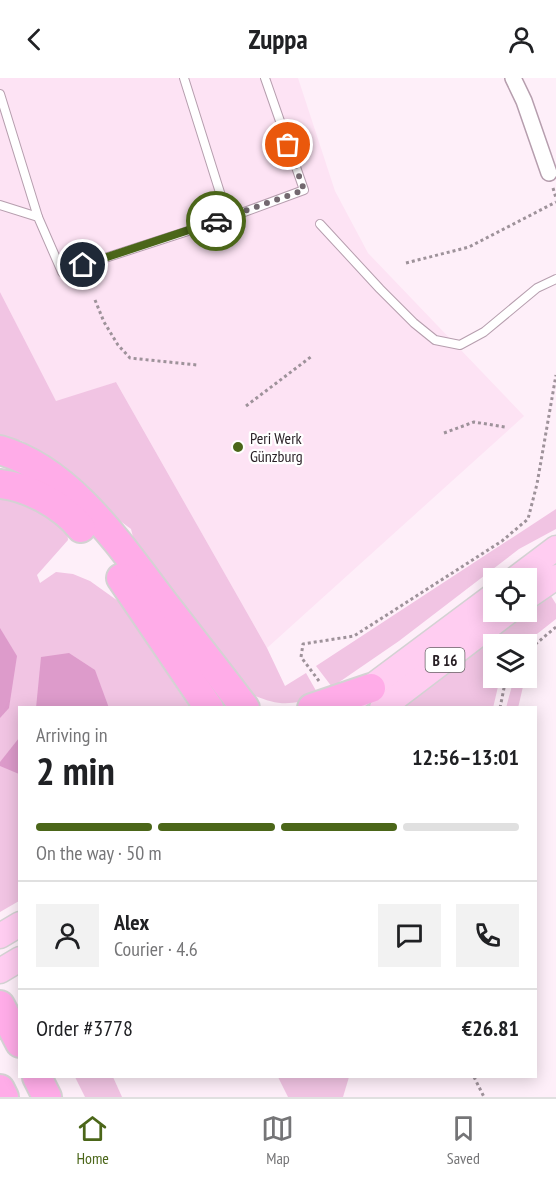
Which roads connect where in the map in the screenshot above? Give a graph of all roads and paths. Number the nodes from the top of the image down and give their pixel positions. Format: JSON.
{"nodes":[{"id":1,"x":184,"y":78,"type":"edge"},
{"id":2,"x":265,"y":78,"type":"edge"},
{"id":3,"x":513,"y":78,"type":"edge"},
{"id":4,"x":0,"y":94,"type":"edge"},
{"id":5,"x":549,"y":173,"type":"dead end"},
{"id":6,"x":556,"y":202,"type":"edge"},
{"id":7,"x":0,"y":205,"type":"edge"},
{"id":8,"x":38,"y":217,"type":"junction"},
{"id":9,"x":228,"y":218,"type":"junction"},
{"id":10,"x":320,"y":224,"type":"dead end"},
{"id":11,"x":406,"y":263,"type":"dead end"},
{"id":12,"x":556,"y":279,"type":"edge"},
{"id":13,"x":95,"y":300,"type":"dead end"},
{"id":14,"x":312,"y":356,"type":"dead end"},
{"id":15,"x":197,"y":365,"type":"dead end"},
{"id":16,"x":556,"y":375,"type":"edge"},
{"id":17,"x":246,"y":406,"type":"dead end"},
{"id":18,"x":505,"y":427,"type":"dead end"},
{"id":19,"x":444,"y":433,"type":"dead end"},
{"id":20,"x":0,"y":450,"type":"edge"},
{"id":21,"x":0,"y":484,"type":"edge"},
{"id":22,"x":556,"y":548,"type":"edge"},
{"id":23,"x":530,"y":568,"type":"edge"},
{"id":24,"x":556,"y":577,"type":"edge"},
{"id":25,"x":537,"y":590,"type":"edge"},
{"id":26,"x":483,"y":605,"type":"edge"},
{"id":27,"x":493,"y":622,"type":"edge"},
{"id":28,"x":556,"y":627,"type":"edge"},
{"id":29,"x":537,"y":643,"type":"edge"},
{"id":30,"x":504,"y":688,"type":"edge"},
{"id":31,"x":318,"y":698,"type":"edge"},
{"id":32,"x":376,"y":698,"type":"edge"},
{"id":33,"x":208,"y":706,"type":"edge"},
{"id":34,"x":244,"y":706,"type":"edge"},
{"id":35,"x":349,"y":706,"type":"edge"},
{"id":36,"x":500,"y":706,"type":"edge"},
{"id":37,"x":18,"y":925,"type":"edge"},
{"id":38,"x":0,"y":936,"type":"edge"},
{"id":39,"x":18,"y":960,"type":"edge"},
{"id":40,"x":0,"y":971,"type":"edge"},
{"id":41,"x":0,"y":1005,"type":"edge"},
{"id":42,"x":18,"y":1039,"type":"edge"},
{"id":43,"x":38,"y":1078,"type":"edge"},
{"id":44,"x":474,"y":1078,"type":"edge"},
{"id":45,"x":0,"y":1089,"type":"edge"},
{"id":46,"x":4,"y":1097,"type":"edge"},
{"id":47,"x":47,"y":1097,"type":"edge"},
{"id":48,"x":484,"y":1097,"type":"edge"}],
"edges":[{"from":1,"to":9,"type":"lane"},
{"from":2,"to":9,"type":"lane"},
{"from":3,"to":5,"type":"street"},
{"from":4,"to":8,"type":"lane"},
{"from":6,"to":11,"type":"path"},
{"from":7,"to":8,"type":"lane"},
{"from":8,"to":9,"type":"lane"},
{"from":10,"to":12,"type":"lane"},
{"from":13,"to":15,"type":"path"},
{"from":14,"to":17,"type":"path"},
{"from":16,"to":31,"type":"path"},
{"from":18,"to":19,"type":"path"},
{"from":20,"to":34,"type":"highway"},
{"from":21,"to":33,"type":"highway"},
{"from":22,"to":23,"type":"main road"},
{"from":24,"to":25,"type":"main road"},
{"from":26,"to":32,"type":"main road","number":"B 16"},
{"from":27,"to":32,"type":"main road","number":"B 16"},
{"from":28,"to":29,"type":"path"},
{"from":30,"to":36,"type":"path"},
{"from":31,"to":32,"type":"highway"},
{"from":32,"to":35,"type":"main road","number":"B 16"},
{"from":37,"to":38,"type":"main road"},
{"from":39,"to":40,"type":"main road"},
{"from":41,"to":42,"type":"highway"},
{"from":43,"to":47,"type":"highway"},
{"from":44,"to":48,"type":"path"},
{"from":45,"to":46,"type":"highway"}]}
